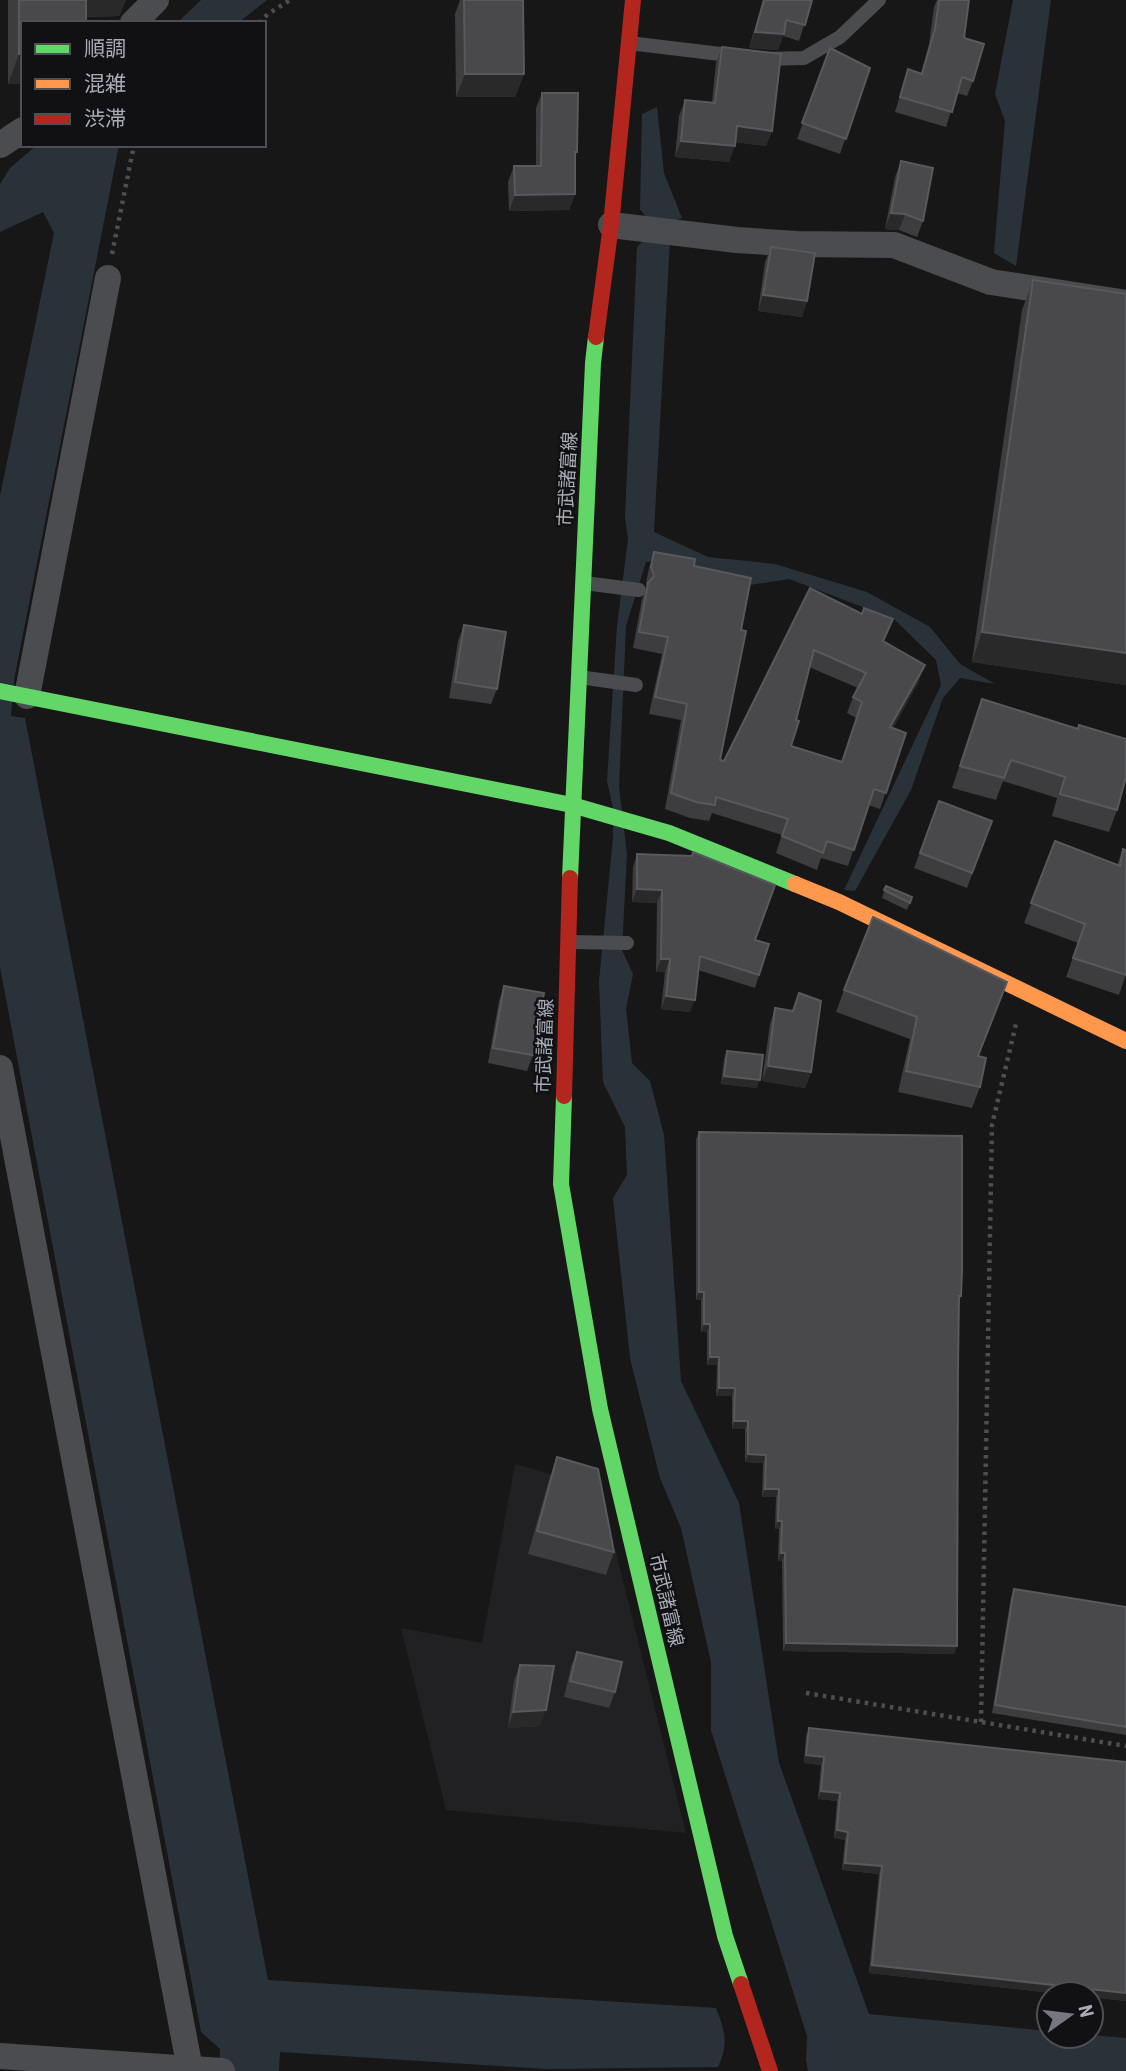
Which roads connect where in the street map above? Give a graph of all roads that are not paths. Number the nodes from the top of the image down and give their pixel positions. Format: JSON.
{"nodes":[{"id":1,"x":156,"y":0,"type":"edge"},
{"id":2,"x":633,"y":0,"type":"edge"},
{"id":3,"x":879,"y":0,"type":"edge"},
{"id":4,"x":136,"y":21,"type":"edge"},
{"id":5,"x":629,"y":43,"type":"junction"},
{"id":6,"x":21,"y":131,"type":"edge"},
{"id":7,"x":0,"y":145,"type":"edge"},
{"id":8,"x":611,"y":225,"type":"junction"},
{"id":9,"x":108,"y":278,"type":"road end"},
{"id":10,"x":1126,"y":303,"type":"edge"},
{"id":11,"x":583,"y":583,"type":"junction"},
{"id":12,"x":639,"y":590,"type":"dead end"},
{"id":13,"x":578,"y":677,"type":"junction"},
{"id":14,"x":636,"y":685,"type":"dead end"},
{"id":15,"x":0,"y":691,"type":"edge"},
{"id":16,"x":27,"y":696,"type":"junction"},
{"id":17,"x":572,"y":805,"type":"junction"},
{"id":18,"x":568,"y":942,"type":"junction"},
{"id":19,"x":627,"y":943,"type":"dead end"},
{"id":20,"x":1126,"y":1041,"type":"edge"},
{"id":21,"x":0,"y":1068,"type":"edge"},
{"id":22,"x":0,"y":2056,"type":"edge"},
{"id":23,"x":202,"y":2070,"type":"edge"},
{"id":24,"x":222,"y":2071,"type":"edge"},
{"id":25,"x":770,"y":2071,"type":"edge"}],
"edges":[{"from":1,"to":4,"type":"street"},
{"from":2,"to":5,"type":"main road","name":"市武諸富線"},
{"from":3,"to":5,"type":"lane"},
{"from":5,"to":8,"type":"main road","name":"市武諸富線"},
{"from":6,"to":7,"type":"street"},
{"from":8,"to":10,"type":"street"},
{"from":8,"to":11,"type":"main road","name":"市武諸富線"},
{"from":9,"to":16,"type":"street"},
{"from":11,"to":12,"type":"lane"},
{"from":11,"to":13,"type":"main road","name":"市武諸富線"},
{"from":13,"to":14,"type":"lane"},
{"from":13,"to":17,"type":"main road","name":"市武諸富線"},
{"from":15,"to":16,"type":"main road"},
{"from":16,"to":17,"type":"main road"},
{"from":17,"to":18,"type":"main road","name":"市武諸富線"},
{"from":17,"to":20,"type":"main road"},
{"from":18,"to":19,"type":"lane"},
{"from":18,"to":25,"type":"main road","name":"市武諸富線"},
{"from":21,"to":23,"type":"street"},
{"from":22,"to":23,"type":"street"},
{"from":23,"to":24,"type":"street"}]}
